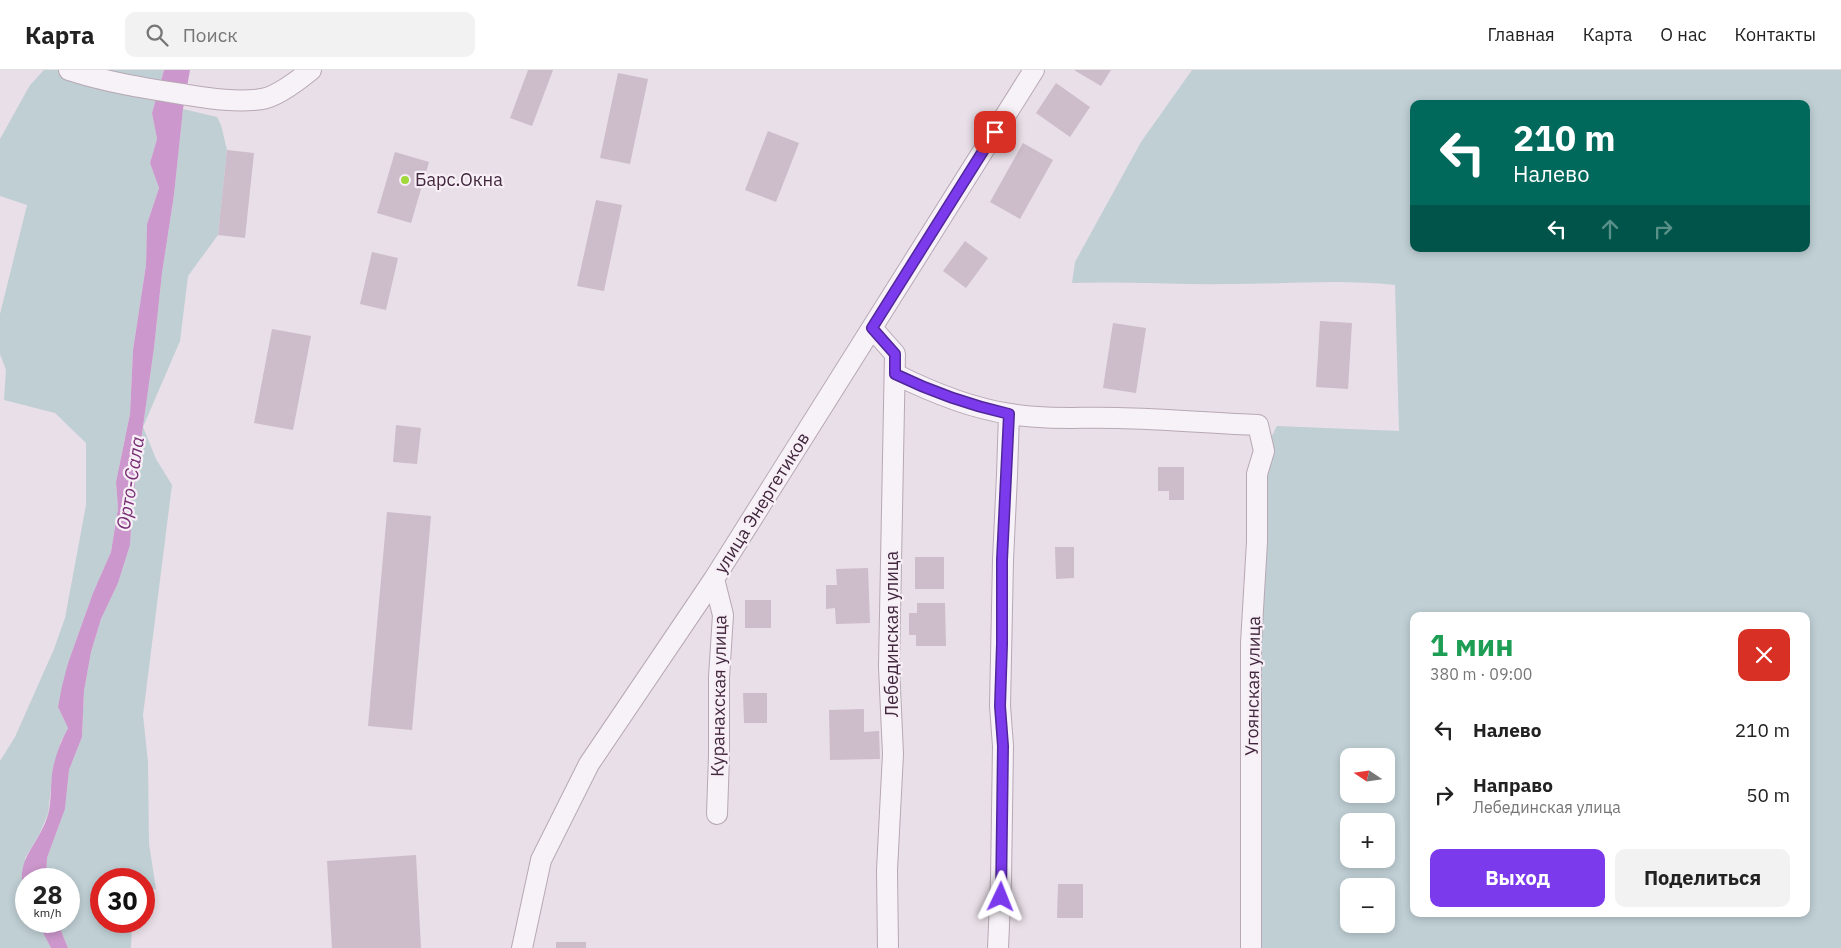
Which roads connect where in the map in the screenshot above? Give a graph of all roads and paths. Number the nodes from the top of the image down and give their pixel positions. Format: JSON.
{"nodes":[{"id":1,"x":69,"y":70,"type":"edge"},
{"id":2,"x":311,"y":70,"type":"edge"},
{"id":3,"x":1034,"y":70,"type":"edge"},
{"id":4,"x":872,"y":328,"type":"junction"},
{"id":5,"x":895,"y":374,"type":"junction"},
{"id":6,"x":1009,"y":414,"type":"junction"},
{"id":7,"x":714,"y":579,"type":"junction"},
{"id":8,"x":717,"y":814,"type":"dead end"},
{"id":9,"x":522,"y":948,"type":"edge"},
{"id":10,"x":888,"y":948,"type":"edge"},
{"id":11,"x":998,"y":948,"type":"edge"},
{"id":12,"x":1251,"y":948,"type":"edge"}],
"edges":[{"from":1,"to":2,"type":"street"},
{"from":3,"to":4,"type":"street","name":"улица Энергетиков"},
{"from":4,"to":5,"type":"street","name":"Лебединская улица"},
{"from":4,"to":7,"type":"street","name":"улица Энергетиков"},
{"from":5,"to":6,"type":"street"},
{"from":5,"to":10,"type":"street","name":"Лебединская улица"},
{"from":6,"to":11,"type":"street"},
{"from":6,"to":12,"type":"street","name":"Угоянская улица"},
{"from":7,"to":8,"type":"street","name":"Куранахская улица"},
{"from":7,"to":9,"type":"street","name":"улица Энергетиков"}]}
